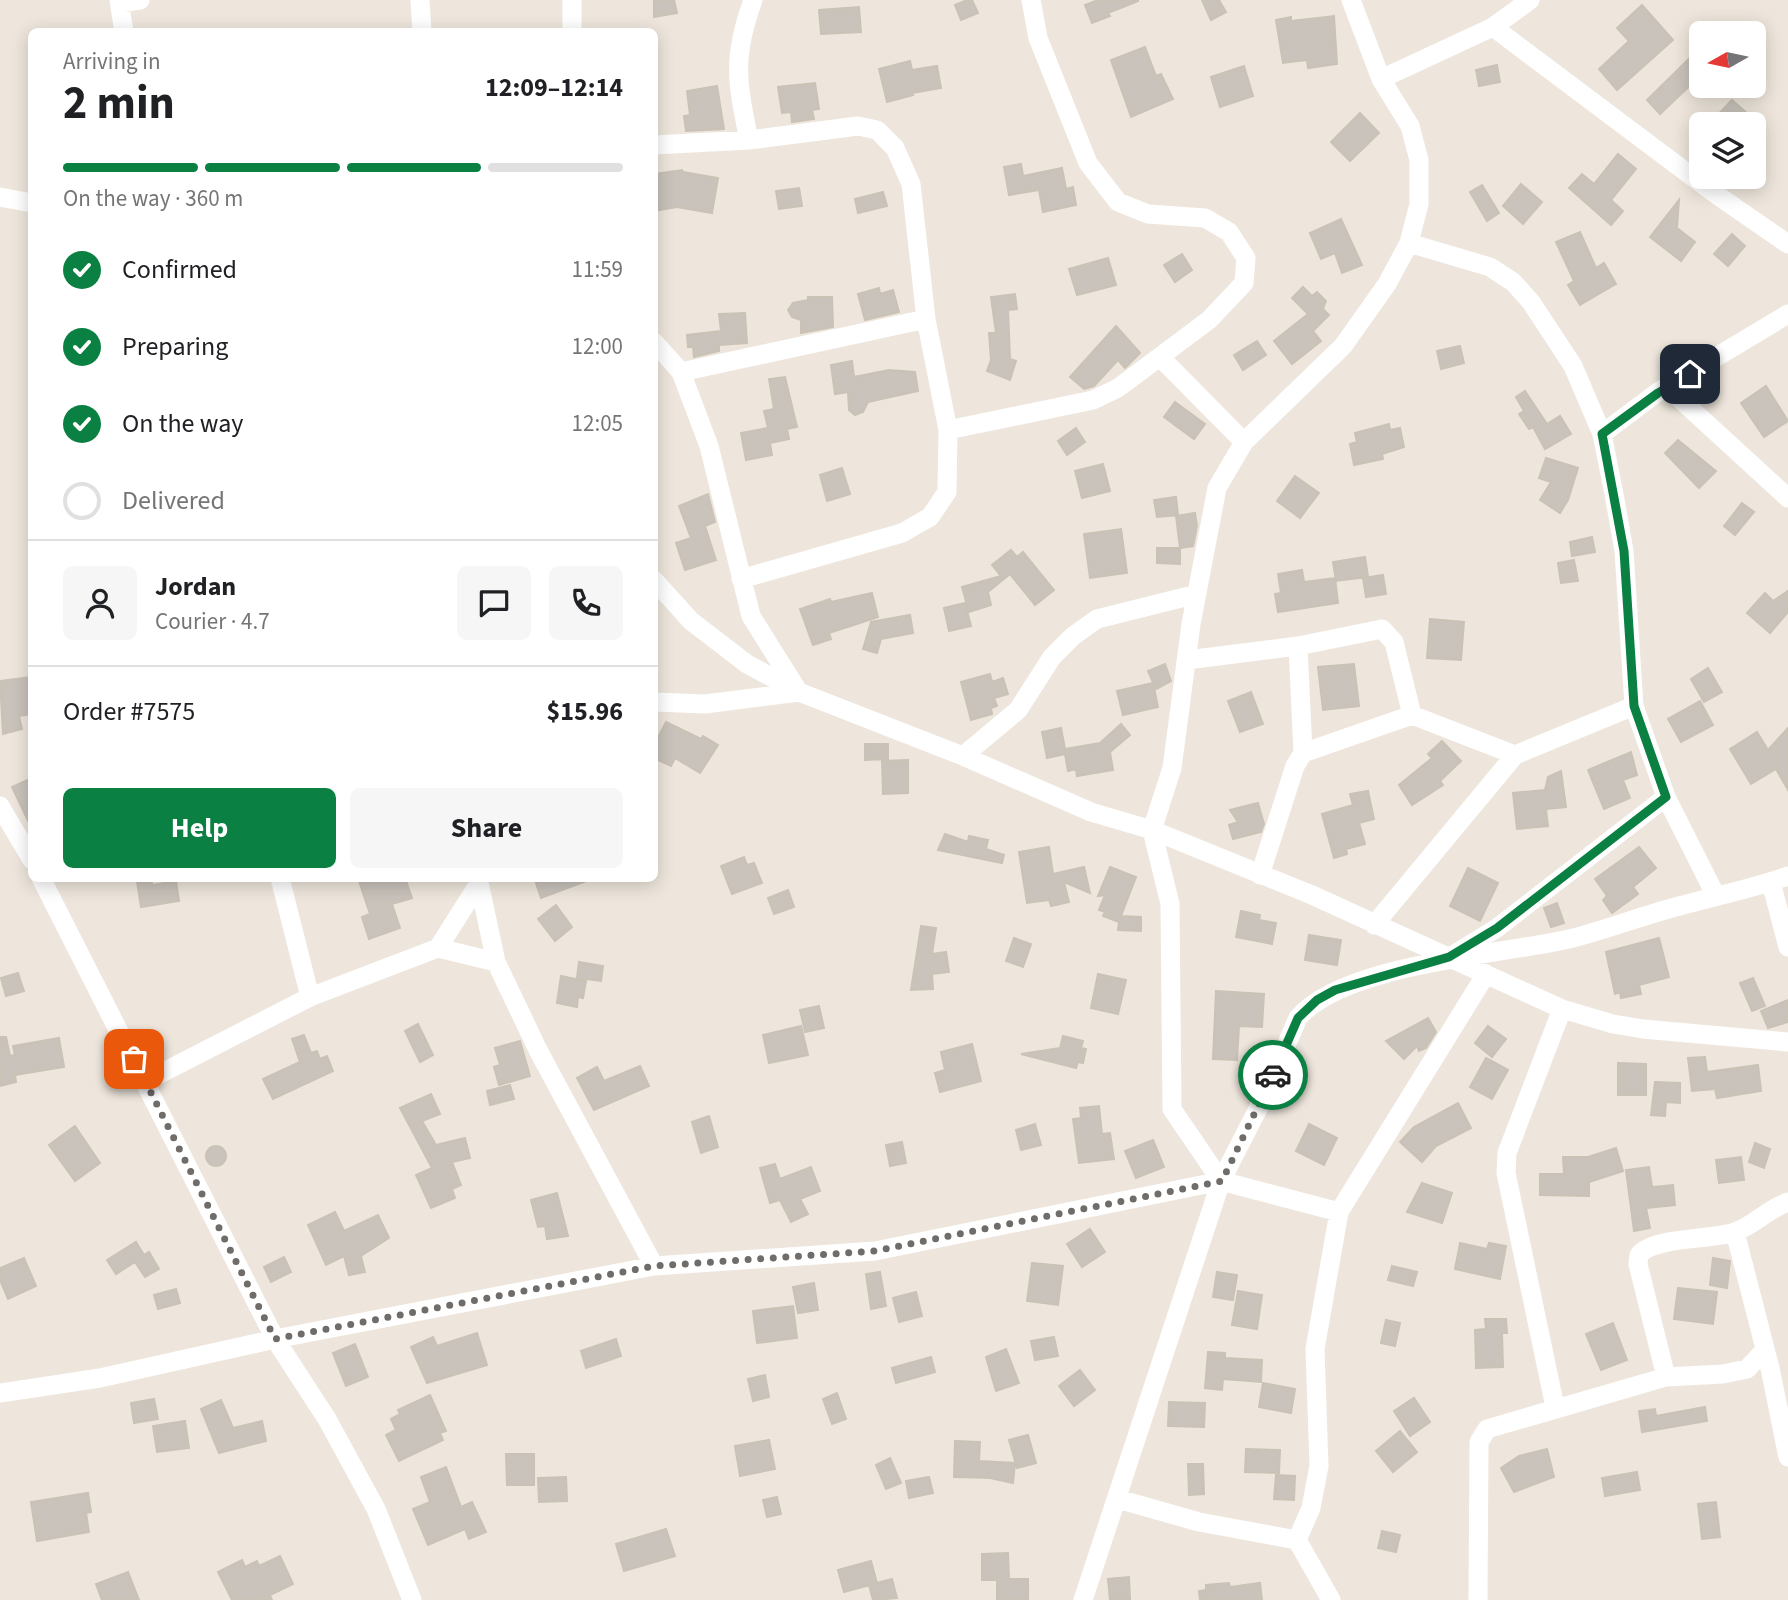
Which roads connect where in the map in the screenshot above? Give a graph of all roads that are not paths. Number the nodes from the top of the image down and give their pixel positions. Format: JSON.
{"nodes":[{"id":1,"x":140,"y":0,"type":"edge"},
{"id":2,"x":420,"y":0,"type":"edge"},
{"id":3,"x":572,"y":0,"type":"edge"},
{"id":4,"x":752,"y":0,"type":"edge"},
{"id":5,"x":1031,"y":0,"type":"edge"},
{"id":6,"x":1351,"y":0,"type":"edge"},
{"id":7,"x":1530,"y":0,"type":"edge"},
{"id":8,"x":119,"y":1,"type":"edge"},
{"id":9,"x":1493,"y":27,"type":"junction"},
{"id":10,"x":123,"y":28,"type":"edge"},
{"id":11,"x":422,"y":28,"type":"edge"},
{"id":12,"x":572,"y":28,"type":"edge"},
{"id":13,"x":1381,"y":79,"type":"junction"},
{"id":14,"x":749,"y":140,"type":"junction"},
{"id":15,"x":658,"y":145,"type":"edge"},
{"id":16,"x":0,"y":197,"type":"edge"},
{"id":17,"x":28,"y":202,"type":"edge"},
{"id":18,"x":1409,"y":243,"type":"junction"},
{"id":19,"x":1788,"y":244,"type":"edge"},
{"id":20,"x":1788,"y":314,"type":"edge"},
{"id":21,"x":926,"y":319,"type":"junction"},
{"id":22,"x":658,"y":346,"type":"edge"},
{"id":23,"x":1160,"y":357,"type":"junction"},
{"id":24,"x":681,"y":372,"type":"junction"},
{"id":25,"x":1668,"y":387,"type":"junction"},
{"id":26,"x":948,"y":430,"type":"junction"},
{"id":27,"x":1602,"y":434,"type":"junction"},
{"id":28,"x":1244,"y":442,"type":"junction"},
{"id":29,"x":1788,"y":498,"type":"edge"},
{"id":30,"x":741,"y":579,"type":"junction"},
{"id":31,"x":658,"y":584,"type":"edge"},
{"id":32,"x":1197,"y":594,"type":"junction"},
{"id":33,"x":1297,"y":646,"type":"junction"},
{"id":34,"x":1186,"y":660,"type":"junction"},
{"id":35,"x":799,"y":692,"type":"junction"},
{"id":36,"x":658,"y":702,"type":"edge"},
{"id":37,"x":1634,"y":706,"type":"junction"},
{"id":38,"x":1412,"y":715,"type":"junction"},
{"id":39,"x":1303,"y":753,"type":"junction"},
{"id":40,"x":1515,"y":755,"type":"junction"},
{"id":41,"x":963,"y":756,"type":"junction"},
{"id":42,"x":1666,"y":797,"type":"junction"},
{"id":43,"x":0,"y":806,"type":"edge"},
{"id":44,"x":1152,"y":830,"type":"junction"},
{"id":45,"x":26,"y":837,"type":"edge"},
{"id":46,"x":1260,"y":875,"type":"junction"},
{"id":47,"x":1780,"y":879,"type":"edge"},
{"id":48,"x":43,"y":882,"type":"edge"},
{"id":49,"x":281,"y":882,"type":"edge"},
{"id":50,"x":478,"y":882,"type":"edge"},
{"id":51,"x":1717,"y":896,"type":"junction"},
{"id":52,"x":1374,"y":925,"type":"junction"},
{"id":53,"x":1788,"y":947,"type":"edge"},
{"id":54,"x":438,"y":948,"type":"junction"},
{"id":55,"x":1449,"y":957,"type":"junction"},
{"id":56,"x":496,"y":962,"type":"junction"},
{"id":57,"x":1486,"y":974,"type":"junction"},
{"id":58,"x":310,"y":998,"type":"junction"},
{"id":59,"x":1562,"y":1009,"type":"junction"},
{"id":60,"x":1788,"y":1042,"type":"edge"},
{"id":61,"x":146,"y":1081,"type":"junction"},
{"id":62,"x":1222,"y":1181,"type":"junction"},
{"id":63,"x":1788,"y":1202,"type":"edge"},
{"id":64,"x":1339,"y":1212,"type":"junction"},
{"id":65,"x":1735,"y":1232,"type":"junction"},
{"id":66,"x":654,"y":1266,"type":"junction"},
{"id":67,"x":275,"y":1339,"type":"junction"},
{"id":68,"x":1765,"y":1350,"type":"junction"},
{"id":69,"x":1666,"y":1377,"type":"junction"},
{"id":70,"x":0,"y":1393,"type":"edge"},
{"id":71,"x":1555,"y":1407,"type":"junction"},
{"id":72,"x":1788,"y":1457,"type":"edge"},
{"id":73,"x":1118,"y":1499,"type":"junction"},
{"id":74,"x":1297,"y":1540,"type":"junction"},
{"id":75,"x":412,"y":1600,"type":"edge"},
{"id":76,"x":1083,"y":1600,"type":"edge"},
{"id":77,"x":1331,"y":1600,"type":"edge"},
{"id":78,"x":1478,"y":1600,"type":"edge"}],
"edges":[{"from":1,"to":8,"type":"street"},
{"from":2,"to":11,"type":"street"},
{"from":3,"to":12,"type":"street"},
{"from":4,"to":14,"type":"street"},
{"from":5,"to":23,"type":"street"},
{"from":6,"to":13,"type":"street"},
{"from":7,"to":9,"type":"street"},
{"from":8,"to":10,"type":"street"},
{"from":9,"to":13,"type":"street"},
{"from":9,"to":19,"type":"street"},
{"from":13,"to":18,"type":"street"},
{"from":14,"to":15,"type":"street"},
{"from":14,"to":21,"type":"street"},
{"from":16,"to":17,"type":"street"},
{"from":18,"to":27,"type":"street"},
{"from":18,"to":28,"type":"street"},
{"from":20,"to":25,"type":"street"},
{"from":21,"to":24,"type":"street"},
{"from":21,"to":26,"type":"street"},
{"from":22,"to":24,"type":"street"},
{"from":23,"to":26,"type":"street"},
{"from":23,"to":28,"type":"street"},
{"from":24,"to":30,"type":"street"},
{"from":25,"to":27,"type":"street"},
{"from":25,"to":29,"type":"street"},
{"from":26,"to":30,"type":"street"},
{"from":27,"to":37,"type":"street"},
{"from":28,"to":32,"type":"street"},
{"from":30,"to":35,"type":"street"},
{"from":31,"to":35,"type":"street"},
{"from":32,"to":34,"type":"street"},
{"from":32,"to":41,"type":"street"},
{"from":33,"to":34,"type":"street"},
{"from":33,"to":38,"type":"street"},
{"from":33,"to":39,"type":"street"},
{"from":34,"to":44,"type":"street"},
{"from":35,"to":36,"type":"street"},
{"from":35,"to":41,"type":"street"},
{"from":37,"to":40,"type":"street"},
{"from":37,"to":42,"type":"street"},
{"from":38,"to":39,"type":"street"},
{"from":38,"to":40,"type":"street"},
{"from":39,"to":46,"type":"street"},
{"from":40,"to":52,"type":"street"},
{"from":41,"to":44,"type":"street"},
{"from":42,"to":51,"type":"street"},
{"from":42,"to":55,"type":"street"},
{"from":43,"to":45,"type":"street"},
{"from":44,"to":46,"type":"street"},
{"from":44,"to":62,"type":"street"},
{"from":46,"to":52,"type":"street"},
{"from":47,"to":51,"type":"street"},
{"from":47,"to":53,"type":"street"},
{"from":48,"to":61,"type":"street"},
{"from":49,"to":58,"type":"street"},
{"from":50,"to":54,"type":"street"},
{"from":50,"to":56,"type":"street"},
{"from":51,"to":55,"type":"street"},
{"from":52,"to":55,"type":"street"},
{"from":54,"to":56,"type":"street"},
{"from":54,"to":58,"type":"street"},
{"from":55,"to":57,"type":"street"},
{"from":55,"to":62,"type":"street"},
{"from":56,"to":66,"type":"street"},
{"from":57,"to":59,"type":"street"},
{"from":57,"to":64,"type":"street"},
{"from":58,"to":61,"type":"street"},
{"from":59,"to":60,"type":"street"},
{"from":59,"to":71,"type":"street"},
{"from":61,"to":67,"type":"street"},
{"from":62,"to":64,"type":"street"},
{"from":62,"to":66,"type":"street"},
{"from":62,"to":73,"type":"street"},
{"from":63,"to":65,"type":"street"},
{"from":64,"to":74,"type":"street"},
{"from":65,"to":68,"type":"street"},
{"from":65,"to":69,"type":"street"},
{"from":66,"to":67,"type":"street"},
{"from":67,"to":70,"type":"street"},
{"from":67,"to":75,"type":"street"},
{"from":68,"to":69,"type":"street"},
{"from":68,"to":72,"type":"street"},
{"from":69,"to":71,"type":"street"},
{"from":71,"to":78,"type":"street"},
{"from":73,"to":74,"type":"street"},
{"from":73,"to":76,"type":"street"},
{"from":74,"to":77,"type":"street"}]}
